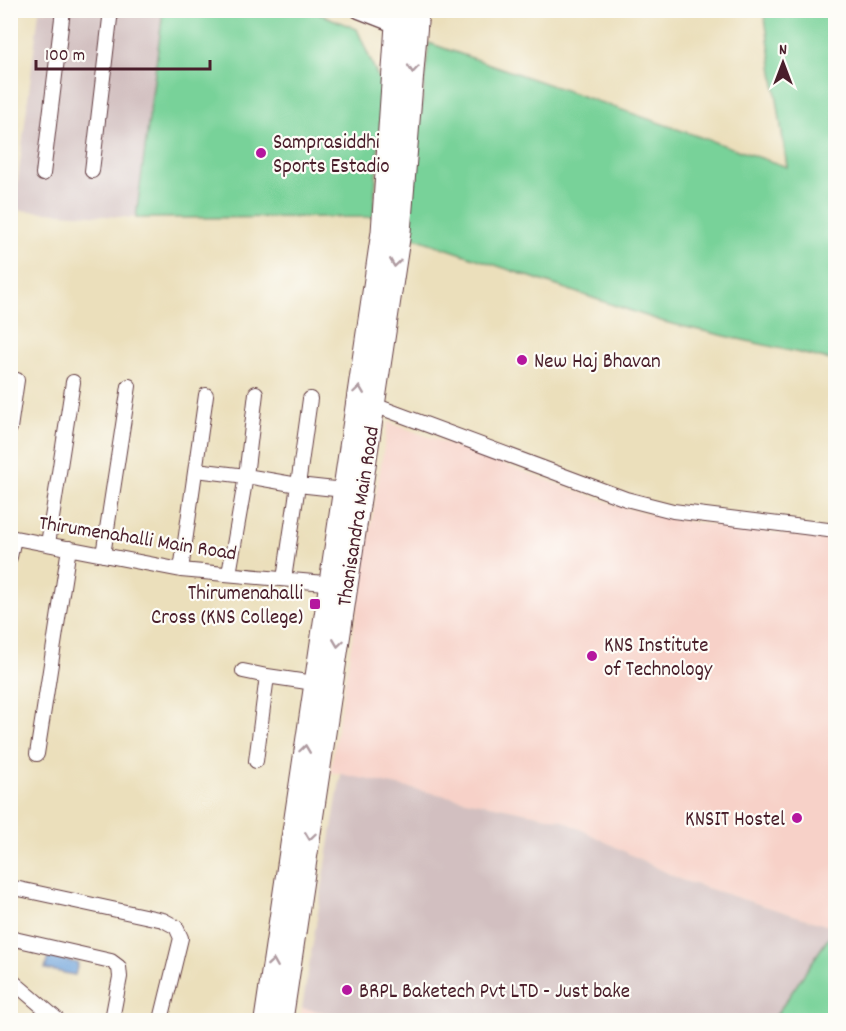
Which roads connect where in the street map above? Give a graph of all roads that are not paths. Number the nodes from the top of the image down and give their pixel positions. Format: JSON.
{"nodes":[{"id":1,"x":63,"y":10,"type":"edge"},
{"id":2,"x":111,"y":10,"type":"edge"},
{"id":3,"x":359,"y":10,"type":"edge"},
{"id":4,"x":418,"y":10,"type":"edge"},
{"id":5,"x":397,"y":17,"type":"edge"},
{"id":6,"x":417,"y":33,"type":"junction"},
{"id":7,"x":92,"y":171,"type":"dead end"},
{"id":8,"x":43,"y":174,"type":"dead end"},
{"id":9,"x":17,"y":380,"type":"dead end"},
{"id":10,"x":73,"y":382,"type":"dead end"},
{"id":11,"x":129,"y":386,"type":"dead end"},
{"id":12,"x":256,"y":393,"type":"dead end"},
{"id":13,"x":206,"y":395,"type":"dead end"},
{"id":14,"x":310,"y":399,"type":"dead end"},
{"id":15,"x":374,"y":405,"type":"junction"},
{"id":16,"x":10,"y":428,"type":"edge"},
{"id":17,"x":196,"y":470,"type":"junction"},
{"id":18,"x":246,"y":476,"type":"junction"},
{"id":19,"x":298,"y":485,"type":"junction"},
{"id":20,"x":344,"y":490,"type":"junction"},
{"id":21,"x":836,"y":531,"type":"edge"},
{"id":22,"x":12,"y":537,"type":"edge"},
{"id":23,"x":48,"y":544,"type":"junction"},
{"id":24,"x":69,"y":548,"type":"junction"},
{"id":25,"x":103,"y":555,"type":"junction"},
{"id":26,"x":10,"y":557,"type":"edge"},
{"id":27,"x":181,"y":570,"type":"junction"},
{"id":28,"x":229,"y":574,"type":"junction"},
{"id":29,"x":284,"y":579,"type":"junction"},
{"id":30,"x":338,"y":585,"type":"junction"},
{"id":31,"x":243,"y":671,"type":"dead end"},
{"id":32,"x":267,"y":676,"type":"junction"},
{"id":33,"x":314,"y":683,"type":"junction"},
{"id":34,"x":37,"y":754,"type":"dead end"},
{"id":35,"x":256,"y":761,"type":"dead end"},
{"id":36,"x":10,"y":887,"type":"edge"},
{"id":37,"x":10,"y":938,"type":"edge"},
{"id":38,"x":10,"y":979,"type":"edge"},
{"id":39,"x":58,"y":1020,"type":"edge"},
{"id":40,"x":118,"y":1020,"type":"edge"},
{"id":41,"x":161,"y":1020,"type":"edge"},
{"id":42,"x":265,"y":1020,"type":"edge"},
{"id":43,"x":282,"y":1020,"type":"edge"}],
"edges":[{"from":1,"to":8,"type":"street"},
{"from":2,"to":7,"type":"street"},
{"from":3,"to":5,"type":"street"},
{"from":4,"to":6,"type":"main road","name":"Thanisandra Main Road"},
{"from":5,"to":6,"type":"street"},
{"from":20,"to":5,"type":"main road","name":"Thanisandra Main Road","one_way":true},
{"from":6,"to":15,"type":"main road","name":"Thanisandra Main Road","one_way":true},
{"from":9,"to":16,"type":"street"},
{"from":10,"to":23,"type":"street"},
{"from":11,"to":25,"type":"street"},
{"from":12,"to":18,"type":"street"},
{"from":13,"to":17,"type":"street"},
{"from":14,"to":19,"type":"street"},
{"from":15,"to":21,"type":"street"},
{"from":15,"to":30,"type":"main road","name":"Thanisandra Main Road"},
{"from":17,"to":18,"type":"street"},
{"from":17,"to":27,"type":"street"},
{"from":18,"to":19,"type":"street"},
{"from":18,"to":28,"type":"street"},
{"from":19,"to":20,"type":"street"},
{"from":19,"to":29,"type":"street"},
{"from":20,"to":30,"type":"main road","name":"Thanisandra Main Road"},
{"from":22,"to":23,"type":"street","name":"Thirumenahalli Main Road"},
{"from":22,"to":26,"type":"street"},
{"from":23,"to":24,"type":"street","name":"Thirumenahalli Main Road"},
{"from":24,"to":25,"type":"street","name":"Thirumenahalli Main Road"},
{"from":24,"to":34,"type":"street"},
{"from":25,"to":27,"type":"street","name":"Thirumenahalli Main Road"},
{"from":27,"to":28,"type":"street","name":"Thirumenahalli Main Road"},
{"from":28,"to":29,"type":"street","name":"Thirumenahalli Main Road"},
{"from":29,"to":30,"type":"street","name":"Thirumenahalli Main Road"},
{"from":30,"to":33,"type":"main road","name":"Thanisandra Main Road"},
{"from":30,"to":43,"type":"main road","name":"Thanisandra Main Road","one_way":true},
{"from":31,"to":32,"type":"street"},
{"from":32,"to":33,"type":"street"},
{"from":32,"to":35,"type":"street"},
{"from":42,"to":33,"type":"main road","name":"Thanisandra Main Road","one_way":true},
{"from":36,"to":41,"type":"street"},
{"from":37,"to":40,"type":"street"},
{"from":38,"to":39,"type":"street"}]}
